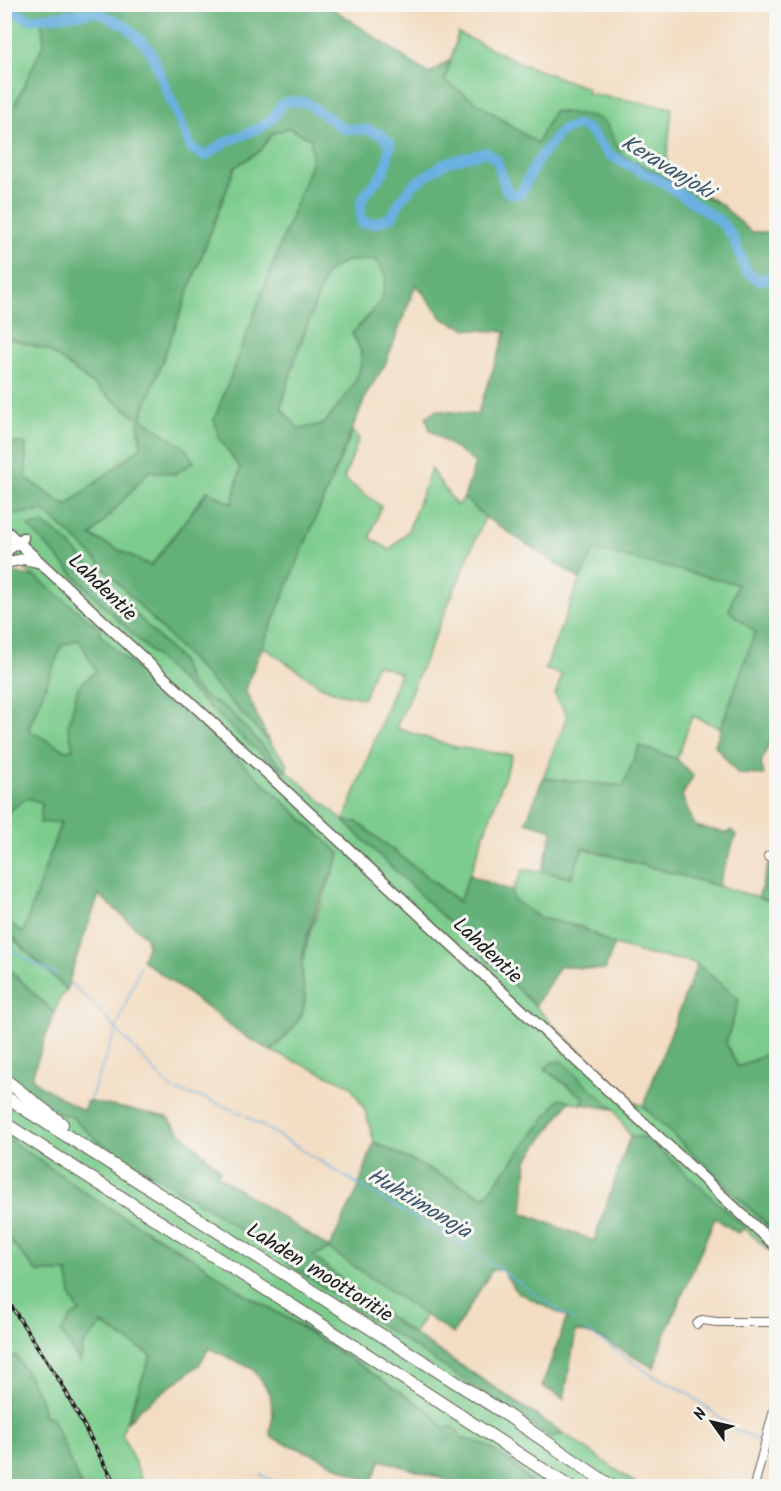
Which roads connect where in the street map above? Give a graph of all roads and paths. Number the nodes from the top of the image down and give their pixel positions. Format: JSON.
{"nodes":[{"id":1,"x":4,"y":521,"type":"edge"},
{"id":2,"x":4,"y":529,"type":"edge"},
{"id":3,"x":20,"y":541,"type":"junction"},
{"id":4,"x":4,"y":553,"type":"edge"},
{"id":5,"x":4,"y":561,"type":"edge"},
{"id":6,"x":42,"y":563,"type":"junction"},
{"id":7,"x":171,"y":683,"type":"junction"},
{"id":8,"x":768,"y":856,"type":"dead end"},
{"id":9,"x":777,"y":861,"type":"edge"},
{"id":10,"x":4,"y":1079,"type":"edge"},
{"id":11,"x":4,"y":1096,"type":"edge"},
{"id":12,"x":4,"y":1123,"type":"edge"},
{"id":13,"x":128,"y":1174,"type":"junction"},
{"id":14,"x":777,"y":1246,"type":"edge"},
{"id":15,"x":777,"y":1323,"type":"edge"},
{"id":16,"x":698,"y":1324,"type":"dead end"},
{"id":17,"x":777,"y":1402,"type":"edge"},
{"id":18,"x":568,"y":1486,"type":"edge"},
{"id":19,"x":611,"y":1486,"type":"edge"},
{"id":20,"x":754,"y":1486,"type":"edge"}],
"edges":[{"from":1,"to":3,"type":"main road","name":"Lahdentie"},
{"from":2,"to":3,"type":"main road","name":"Lahdentie"},
{"from":3,"to":4,"type":"main road"},
{"from":3,"to":5,"type":"main road"},
{"from":3,"to":6,"type":"main road","name":"Lahdentie"},
{"from":3,"to":7,"type":"main road","name":"Lahdentie"},
{"from":5,"to":6,"type":"main road"},
{"from":6,"to":7,"type":"main road","name":"Lahdentie"},
{"from":7,"to":14,"type":"main road","name":"Lahdentie"},
{"from":8,"to":9,"type":"street"},
{"from":10,"to":13,"type":"highway"},
{"from":11,"to":13,"type":"highway","name":"Lahden moottoritie"},
{"from":12,"to":18,"type":"highway","name":"Lahden moottoritie"},
{"from":13,"to":19,"type":"highway","name":"Lahden moottoritie"},
{"from":15,"to":16,"type":"street"},
{"from":17,"to":20,"type":"street"}]}
